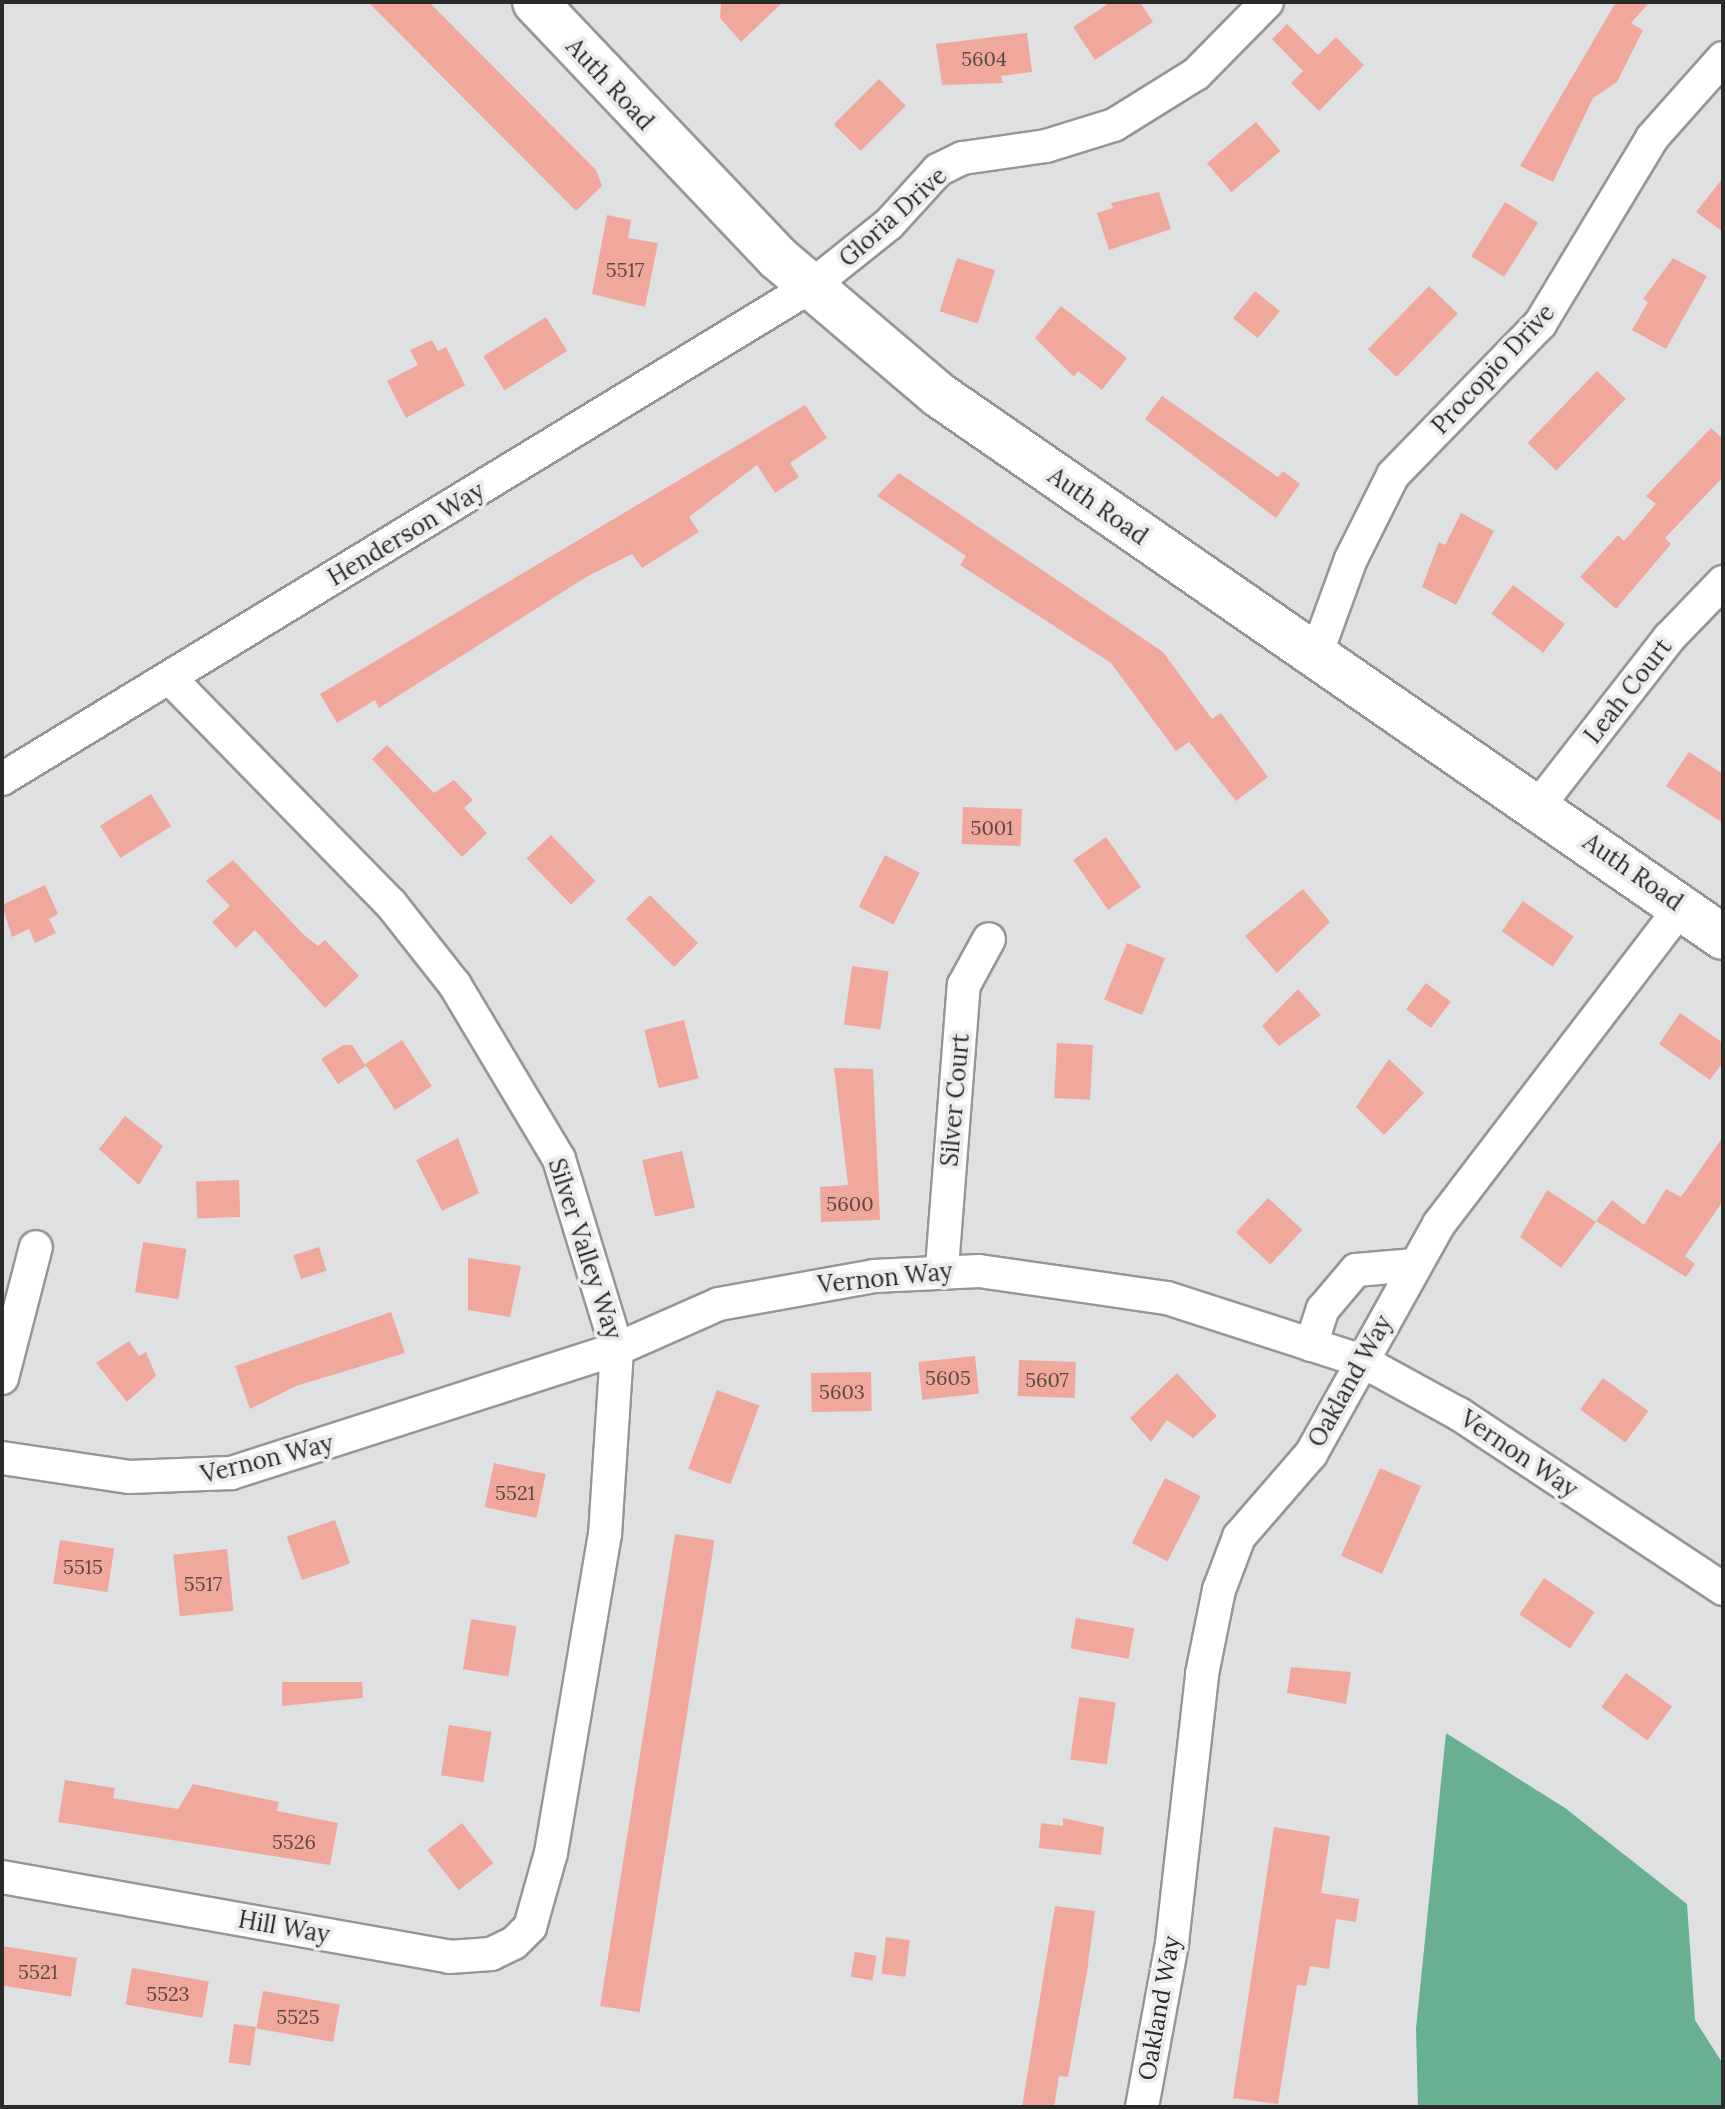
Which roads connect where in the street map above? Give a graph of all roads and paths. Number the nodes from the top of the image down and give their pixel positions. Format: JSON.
{"nodes":[{"id":1,"x":535,"y":2,"type":"edge"},
{"id":2,"x":1267,"y":2,"type":"edge"},
{"id":3,"x":1723,"y":58,"type":"edge"},
{"id":4,"x":810,"y":287,"type":"junction"},
{"id":5,"x":1723,"y":582,"type":"edge"},
{"id":6,"x":1316,"y":655,"type":"junction"},
{"id":7,"x":173,"y":681,"type":"junction"},
{"id":8,"x":2,"y":779,"type":"edge"},
{"id":9,"x":1539,"y":805,"type":"junction"},
{"id":10,"x":1682,"y":906,"type":"junction"},
{"id":11,"x":1723,"y":937,"type":"edge"},
{"id":12,"x":989,"y":939,"type":"dead end"},
{"id":13,"x":36,"y":1247,"type":"dead end"},
{"id":14,"x":1415,"y":1265,"type":"junction"},
{"id":15,"x":942,"y":1268,"type":"junction"},
{"id":16,"x":1311,"y":1345,"type":"junction"},
{"id":17,"x":617,"y":1349,"type":"junction"},
{"id":18,"x":1362,"y":1361,"type":"junction"},
{"id":19,"x":2,"y":1378,"type":"edge"},
{"id":20,"x":2,"y":1458,"type":"edge"},
{"id":21,"x":1723,"y":1589,"type":"edge"},
{"id":22,"x":2,"y":1877,"type":"edge"},
{"id":23,"x":540,"y":1901,"type":"joint"},
{"id":24,"x":1142,"y":2107,"type":"edge"}],
"edges":[{"from":1,"to":4,"type":"main road","name":"Auth Road"},
{"from":2,"to":4,"type":"street","name":"Gloria Drive"},
{"from":3,"to":6,"type":"street","name":"Procopio Drive"},
{"from":4,"to":6,"type":"main road","name":"Auth Road"},
{"from":4,"to":7,"type":"street","name":"Henderson Way"},
{"from":5,"to":9,"type":"street","name":"Leah Court"},
{"from":6,"to":9,"type":"main road","name":"Auth Road"},
{"from":7,"to":8,"type":"street","name":"Henderson Way"},
{"from":7,"to":17,"type":"street","name":"Silver Valley Way"},
{"from":9,"to":10,"type":"main road","name":"Auth Road"},
{"from":10,"to":11,"type":"main road","name":"Auth Road"},
{"from":10,"to":14,"type":"street","name":"Oakland Way"},
{"from":12,"to":15,"type":"street","name":"Silver Court"},
{"from":13,"to":19,"type":"street"},
{"from":14,"to":16,"type":"street"},
{"from":14,"to":18,"type":"street","name":"Oakland Way"},
{"from":15,"to":16,"type":"street","name":"Vernon Way"},
{"from":15,"to":17,"type":"street","name":"Vernon Way"},
{"from":16,"to":18,"type":"street","name":"Vernon Way"},
{"from":17,"to":20,"type":"street","name":"Vernon Way"},
{"from":17,"to":23,"type":"street","name":"Silver Valley Way"},
{"from":18,"to":21,"type":"street","name":"Vernon Way"},
{"from":18,"to":24,"type":"street","name":"Oakland Way"},
{"from":22,"to":23,"type":"street","name":"Hill Way"}]}
